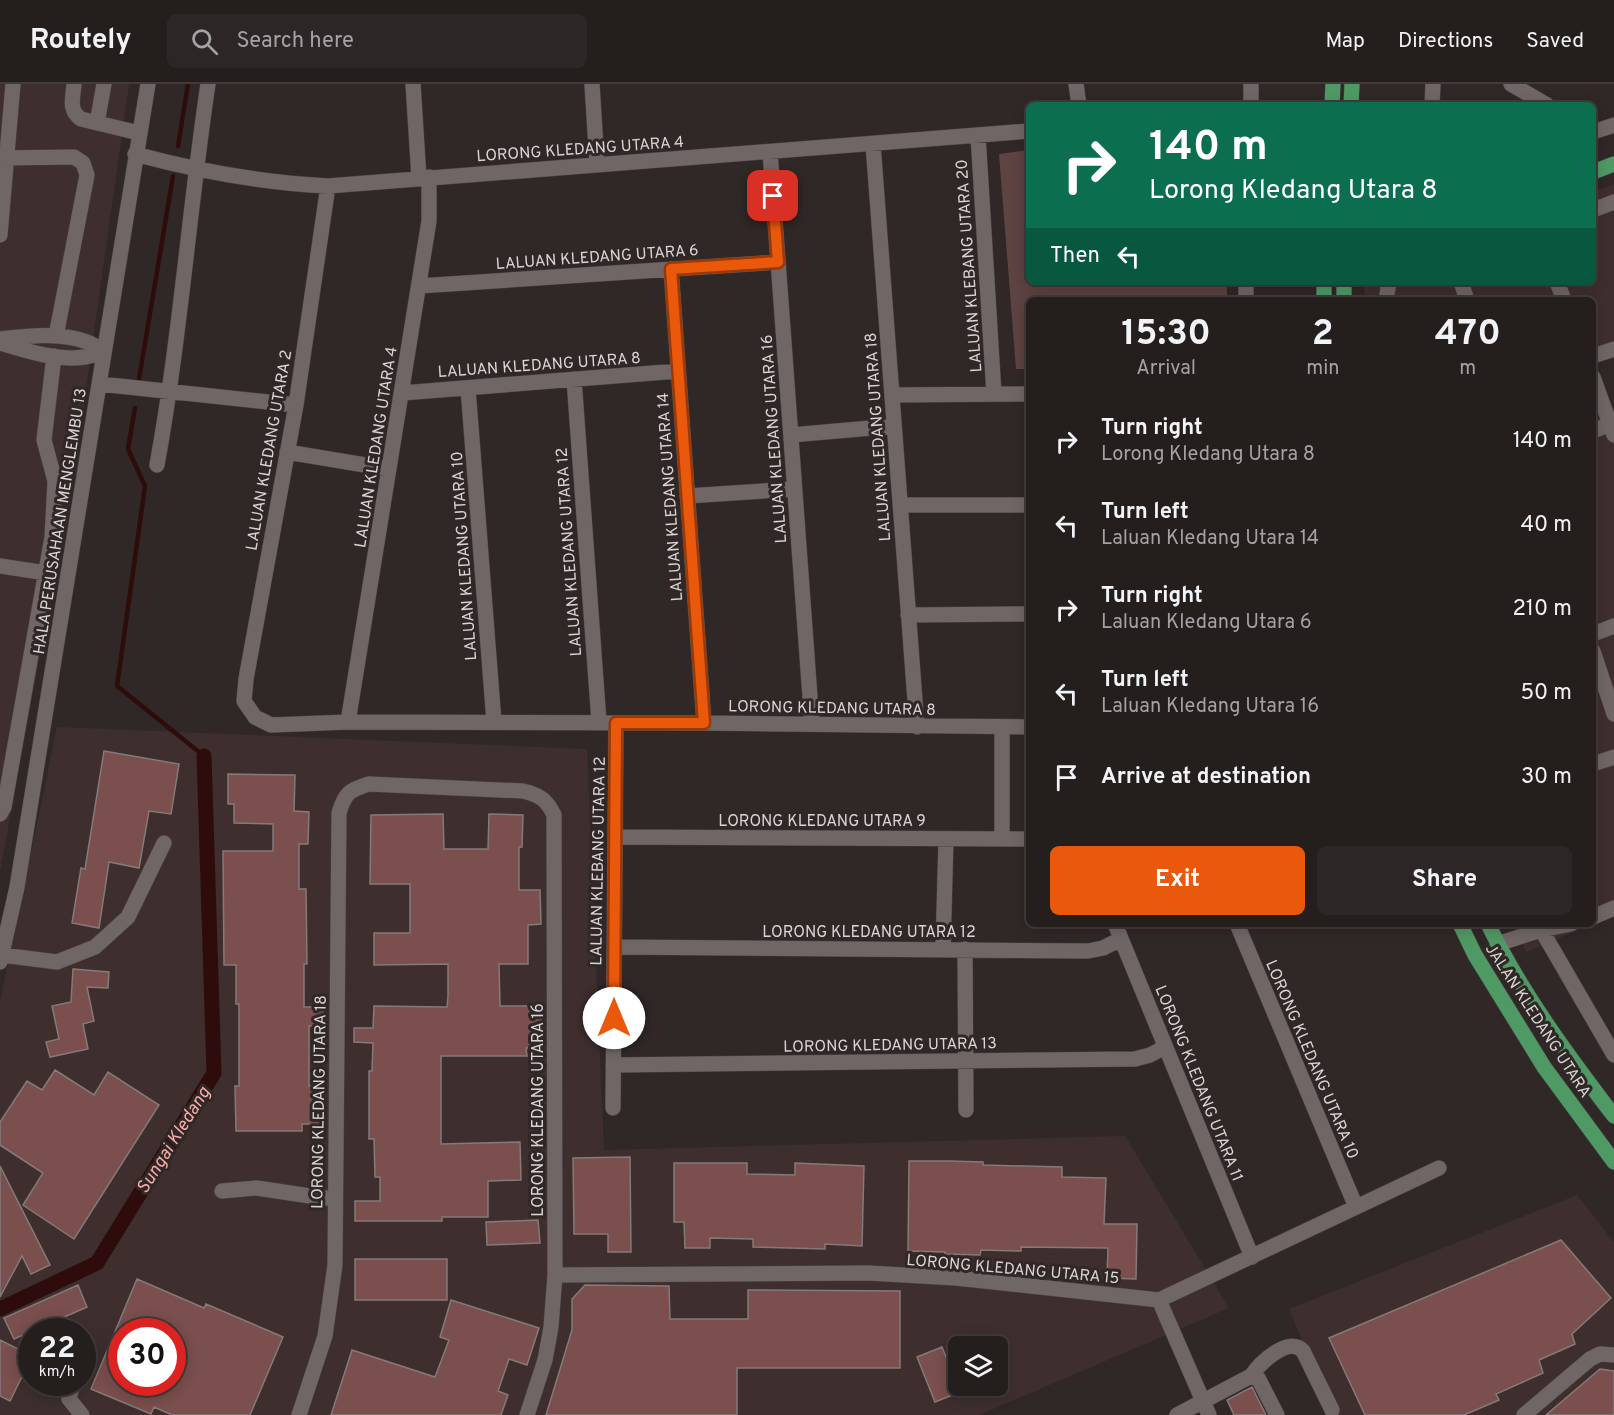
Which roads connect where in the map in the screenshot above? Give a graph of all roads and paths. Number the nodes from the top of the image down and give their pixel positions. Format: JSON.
{"nodes":[{"id":1,"x":13,"y":84,"type":"edge"},
{"id":2,"x":74,"y":84,"type":"edge"},
{"id":3,"x":104,"y":84,"type":"edge"},
{"id":4,"x":148,"y":84,"type":"edge"},
{"id":5,"x":208,"y":84,"type":"edge"},
{"id":6,"x":413,"y":84,"type":"edge"},
{"id":7,"x":592,"y":84,"type":"edge"},
{"id":8,"x":1076,"y":84,"type":"edge"},
{"id":9,"x":1251,"y":84,"type":"edge"},
{"id":10,"x":1333,"y":84,"type":"edge"},
{"id":11,"x":1352,"y":84,"type":"edge"},
{"id":12,"x":1433,"y":84,"type":"edge"},
{"id":13,"x":1511,"y":84,"type":"edge"},
{"id":14,"x":1079,"y":102,"type":"edge"},
{"id":15,"x":1251,"y":102,"type":"edge"},
{"id":16,"x":1332,"y":102,"type":"edge"},
{"id":17,"x":1351,"y":102,"type":"edge"},
{"id":18,"x":1432,"y":102,"type":"edge"},
{"id":19,"x":1542,"y":102,"type":"edge"},
{"id":20,"x":97,"y":123,"type":"junction"},
{"id":21,"x":1614,"y":125,"type":"edge"},
{"id":22,"x":1026,"y":131,"type":"edge"},
{"id":23,"x":1596,"y":131,"type":"edge"},
{"id":24,"x":139,"y":133,"type":"junction"},
{"id":25,"x":978,"y":135,"type":"junction"},
{"id":26,"x":873,"y":144,"type":"junction"},
{"id":27,"x":770,"y":152,"type":"junction"},
{"id":28,"x":135,"y":154,"type":"junction"},
{"id":29,"x":4,"y":158,"type":"edge"},
{"id":30,"x":597,"y":164,"type":"junction"},
{"id":31,"x":1614,"y":164,"type":"edge"},
{"id":32,"x":195,"y":170,"type":"junction"},
{"id":33,"x":1596,"y":171,"type":"edge"},
{"id":34,"x":424,"y":178,"type":"junction"},
{"id":35,"x":328,"y":186,"type":"junction"},
{"id":36,"x":1614,"y":202,"type":"edge"},
{"id":37,"x":1596,"y":209,"type":"edge"},
{"id":38,"x":0,"y":235,"type":"edge"},
{"id":39,"x":778,"y":262,"type":"junction"},
{"id":40,"x":671,"y":269,"type":"junction"},
{"id":41,"x":419,"y":286,"type":"junction"},
{"id":42,"x":56,"y":336,"type":"junction"},
{"id":43,"x":0,"y":341,"type":"edge"},
{"id":44,"x":1614,"y":349,"type":"edge"},
{"id":45,"x":104,"y":352,"type":"junction"},
{"id":46,"x":1596,"y":355,"type":"edge"},
{"id":47,"x":54,"y":356,"type":"junction"},
{"id":48,"x":678,"y":371,"type":"junction"},
{"id":49,"x":574,"y":380,"type":"junction"},
{"id":50,"x":100,"y":384,"type":"junction"},
{"id":51,"x":1596,"y":385,"type":"edge"},
{"id":52,"x":468,"y":388,"type":"junction"},
{"id":53,"x":171,"y":391,"type":"junction"},
{"id":54,"x":402,"y":393,"type":"junction"},
{"id":55,"x":994,"y":394,"type":"junction"},
{"id":56,"x":1026,"y":394,"type":"edge"},
{"id":57,"x":892,"y":395,"type":"junction"},
{"id":58,"x":296,"y":405,"type":"junction"},
{"id":59,"x":894,"y":426,"type":"junction"},
{"id":60,"x":1612,"y":429,"type":"edge"},
{"id":61,"x":1596,"y":430,"type":"edge"},
{"id":62,"x":790,"y":435,"type":"junction"},
{"id":63,"x":286,"y":452,"type":"junction"},
{"id":64,"x":157,"y":465,"type":"dead end"},
{"id":65,"x":389,"y":469,"type":"junction"},
{"id":66,"x":794,"y":489,"type":"junction"},
{"id":67,"x":687,"y":495,"type":"junction"},
{"id":68,"x":900,"y":505,"type":"junction"},
{"id":69,"x":1026,"y":505,"type":"edge"},
{"id":70,"x":0,"y":566,"type":"edge"},
{"id":71,"x":46,"y":573,"type":"junction"},
{"id":72,"x":1026,"y":614,"type":"edge"},
{"id":73,"x":908,"y":615,"type":"junction"},
{"id":74,"x":1614,"y":626,"type":"edge"},
{"id":75,"x":1596,"y":633,"type":"edge"},
{"id":76,"x":1596,"y":660,"type":"edge"},
{"id":77,"x":1614,"y":714,"type":"edge"},
{"id":78,"x":255,"y":717,"type":"joint"},
{"id":79,"x":348,"y":722,"type":"junction"},
{"id":80,"x":494,"y":722,"type":"junction"},
{"id":81,"x":599,"y":722,"type":"junction"},
{"id":82,"x":616,"y":723,"type":"junction"},
{"id":83,"x":704,"y":723,"type":"junction"},
{"id":84,"x":812,"y":724,"type":"junction"},
{"id":85,"x":917,"y":727,"type":"junction"},
{"id":86,"x":1002,"y":727,"type":"junction"},
{"id":87,"x":1026,"y":727,"type":"edge"},
{"id":88,"x":1614,"y":757,"type":"edge"},
{"id":89,"x":1596,"y":763,"type":"edge"},
{"id":90,"x":352,"y":789,"type":"joint"},
{"id":91,"x":0,"y":814,"type":"edge"},
{"id":92,"x":616,"y":837,"type":"junction"},
{"id":93,"x":946,"y":839,"type":"junction"},
{"id":94,"x":1002,"y":839,"type":"junction"},
{"id":95,"x":1026,"y":839,"type":"edge"},
{"id":96,"x":164,"y":843,"type":"dead end"},
{"id":97,"x":1614,"y":908,"type":"edge"},
{"id":98,"x":1596,"y":916,"type":"edge"},
{"id":99,"x":1116,"y":927,"type":"edge"},
{"id":100,"x":1238,"y":927,"type":"edge"},
{"id":101,"x":1461,"y":927,"type":"edge"},
{"id":102,"x":1489,"y":927,"type":"edge"},
{"id":103,"x":1539,"y":927,"type":"edge"},
{"id":104,"x":1121,"y":939,"type":"junction"},
{"id":105,"x":1497,"y":944,"type":"junction"},
{"id":106,"x":615,"y":947,"type":"junction"},
{"id":107,"x":943,"y":949,"type":"junction"},
{"id":108,"x":965,"y":950,"type":"junction"},
{"id":109,"x":1,"y":959,"type":"edge"},
{"id":110,"x":1166,"y":1047,"type":"junction"},
{"id":111,"x":1614,"y":1055,"type":"edge"},
{"id":112,"x":966,"y":1061,"type":"junction"},
{"id":113,"x":614,"y":1065,"type":"junction"},
{"id":114,"x":613,"y":1108,"type":"dead end"},
{"id":115,"x":966,"y":1110,"type":"dead end"},
{"id":116,"x":1614,"y":1116,"type":"edge"},
{"id":117,"x":1614,"y":1162,"type":"edge"},
{"id":118,"x":1439,"y":1168,"type":"dead end"},
{"id":119,"x":222,"y":1191,"type":"dead end"},
{"id":120,"x":335,"y":1198,"type":"junction"},
{"id":121,"x":1356,"y":1207,"type":"junction"},
{"id":122,"x":1252,"y":1257,"type":"junction"},
{"id":123,"x":555,"y":1275,"type":"junction"},
{"id":124,"x":1159,"y":1300,"type":"junction"},
{"id":125,"x":1612,"y":1354,"type":"edge"},
{"id":126,"x":1251,"y":1376,"type":"junction"},
{"id":127,"x":70,"y":1396,"type":"edge"},
{"id":128,"x":1206,"y":1408,"type":"edge"},
{"id":129,"x":1332,"y":1410,"type":"dead end"},
{"id":130,"x":82,"y":1415,"type":"edge"},
{"id":131,"x":299,"y":1415,"type":"edge"},
{"id":132,"x":527,"y":1415,"type":"edge"},
{"id":133,"x":1177,"y":1415,"type":"edge"},
{"id":134,"x":1277,"y":1415,"type":"edge"},
{"id":135,"x":1524,"y":1415,"type":"edge"}],
"edges":[{"from":1,"to":29,"type":"street"},
{"from":2,"to":20,"type":"street"},
{"from":3,"to":20,"type":"street"},
{"from":4,"to":24,"type":"street","name":"HALA PERUSAHAAN MENGLEMBU 13"},
{"from":5,"to":32,"type":"street"},
{"from":6,"to":34,"type":"street","name":"LALUAN KLEDANG UTARA 4"},
{"from":7,"to":30,"type":"street"},
{"from":8,"to":14,"type":"street"},
{"from":9,"to":15,"type":"street"},
{"from":10,"to":16,"type":"main road"},
{"from":11,"to":17,"type":"main road"},
{"from":12,"to":18,"type":"street"},
{"from":13,"to":19,"type":"street"},
{"from":20,"to":24,"type":"street"},
{"from":21,"to":23,"type":"street"},
{"from":22,"to":25,"type":"street","name":"LORONG KLEDANG UTARA 4"},
{"from":24,"to":28,"type":"street","name":"HALA PERUSAHAAN MENGLEMBU 13"},
{"from":25,"to":26,"type":"street","name":"LORONG KLEDANG UTARA 4"},
{"from":25,"to":55,"type":"street","name":"LALUAN KLEBANG UTARA 20"},
{"from":26,"to":27,"type":"street","name":"LORONG KLEDANG UTARA 4"},
{"from":26,"to":57,"type":"street","name":"LALUAN KLEDANG UTARA 18"},
{"from":27,"to":30,"type":"street","name":"LORONG KLEDANG UTARA 4"},
{"from":27,"to":39,"type":"street","name":"LALUAN KLEDANG UTARA 16"},
{"from":28,"to":32,"type":"street","name":"LORONG KLEDANG UTARA 4"},
{"from":28,"to":45,"type":"street","name":"HALA PERUSAHAAN MENGLEMBU 13"},
{"from":29,"to":38,"type":"street"},
{"from":29,"to":42,"type":"street"},
{"from":30,"to":34,"type":"street","name":"LORONG KLEDANG UTARA 4"},
{"from":31,"to":33,"type":"main road"},
{"from":32,"to":35,"type":"street","name":"LORONG KLEDANG UTARA 4"},
{"from":32,"to":53,"type":"street"},
{"from":34,"to":35,"type":"street","name":"LORONG KLEDANG UTARA 4"},
{"from":34,"to":41,"type":"street","name":"LALUAN KLEDANG UTARA 4"},
{"from":35,"to":58,"type":"street","name":"LALUAN KLEDANG UTARA 2"},
{"from":36,"to":37,"type":"street"},
{"from":39,"to":40,"type":"street","name":"LALUAN KLEDANG UTARA 6"},
{"from":39,"to":62,"type":"street","name":"LALUAN KLEDANG UTARA 16"},
{"from":40,"to":41,"type":"street","name":"LALUAN KLEDANG UTARA 6"},
{"from":40,"to":48,"type":"street","name":"LALUAN KLEDANG UTARA 14"},
{"from":41,"to":54,"type":"street","name":"LALUAN KLEDANG UTARA 4"},
{"from":42,"to":43,"type":"street"},
{"from":42,"to":45,"type":"street"},
{"from":43,"to":47,"type":"street"},
{"from":44,"to":46,"type":"street"},
{"from":45,"to":47,"type":"street"},
{"from":45,"to":50,"type":"street","name":"HALA PERUSAHAAN MENGLEMBU 13"},
{"from":47,"to":71,"type":"street"},
{"from":48,"to":49,"type":"street","name":"LALUAN KLEDANG UTARA 8"},
{"from":48,"to":67,"type":"street","name":"LALUAN KLEDANG UTARA 14"},
{"from":49,"to":52,"type":"street","name":"LALUAN KLEDANG UTARA 8"},
{"from":49,"to":81,"type":"street","name":"LALUAN KLEDANG UTARA 12"},
{"from":50,"to":53,"type":"street"},
{"from":50,"to":109,"type":"street","name":"HALA PERUSAHAAN MENGLEMBU 13"},
{"from":51,"to":60,"type":"street"},
{"from":52,"to":54,"type":"street","name":"LALUAN KLEDANG UTARA 8"},
{"from":52,"to":80,"type":"street","name":"LALUAN KLEDANG UTARA 10"},
{"from":53,"to":58,"type":"street"},
{"from":53,"to":64,"type":"street"},
{"from":54,"to":65,"type":"street","name":"LALUAN KLEDANG UTARA 4"},
{"from":55,"to":56,"type":"street"},
{"from":55,"to":57,"type":"street"},
{"from":57,"to":59,"type":"street","name":"LALUAN KLEDANG UTARA 18"},
{"from":58,"to":63,"type":"street","name":"LALUAN KLEDANG UTARA 2"},
{"from":59,"to":62,"type":"street"},
{"from":59,"to":68,"type":"street","name":"LALUAN KLEDANG UTARA 18"},
{"from":60,"to":61,"type":"street"},
{"from":62,"to":66,"type":"street","name":"LALUAN KLEDANG UTARA 16"},
{"from":63,"to":65,"type":"street"},
{"from":63,"to":78,"type":"street","name":"LALUAN KLEDANG UTARA 2"},
{"from":65,"to":79,"type":"street","name":"LALUAN KLEDANG UTARA 4"},
{"from":66,"to":67,"type":"street"},
{"from":66,"to":84,"type":"street","name":"LALUAN KLEDANG UTARA 16"},
{"from":67,"to":83,"type":"street","name":"LALUAN KLEDANG UTARA 14"},
{"from":68,"to":69,"type":"street"},
{"from":68,"to":73,"type":"street","name":"LALUAN KLEDANG UTARA 18"},
{"from":70,"to":71,"type":"street"},
{"from":71,"to":91,"type":"street"},
{"from":72,"to":73,"type":"street"},
{"from":73,"to":85,"type":"street","name":"LALUAN KLEDANG UTARA 18"},
{"from":74,"to":75,"type":"street"},
{"from":76,"to":77,"type":"street"},
{"from":78,"to":79,"type":"street","name":"LORONG KLEDANG UTARA 8"},
{"from":79,"to":80,"type":"street","name":"LORONG KLEDANG UTARA 8"},
{"from":80,"to":81,"type":"street","name":"LORONG KLEDANG UTARA 8"},
{"from":81,"to":82,"type":"street","name":"LORONG KLEDANG UTARA 8"},
{"from":82,"to":83,"type":"street","name":"LORONG KLEDANG UTARA 8"},
{"from":82,"to":92,"type":"street","name":"LALUAN KLEBANG UTARA 12"},
{"from":83,"to":84,"type":"street","name":"LORONG KLEDANG UTARA 8"},
{"from":84,"to":85,"type":"street","name":"LORONG KLEDANG UTARA 8"},
{"from":85,"to":86,"type":"street","name":"LORONG KLEDANG UTARA 8"},
{"from":86,"to":87,"type":"street","name":"LORONG KLEDANG UTARA 8"},
{"from":86,"to":94,"type":"street"},
{"from":88,"to":89,"type":"street"},
{"from":90,"to":120,"type":"street","name":"LORONG KLEDANG UTARA 18"},
{"from":90,"to":123,"type":"street","name":"LORONG KLEDANG UTARA 16"},
{"from":92,"to":93,"type":"street","name":"LORONG KLEDANG UTARA 9"},
{"from":92,"to":106,"type":"street","name":"LALUAN KLEBANG UTARA 12"},
{"from":93,"to":94,"type":"street","name":"LORONG KLEDANG UTARA 9"},
{"from":93,"to":107,"type":"street"},
{"from":94,"to":95,"type":"street","name":"LORONG KLEDANG UTARA 9"},
{"from":96,"to":109,"type":"street"},
{"from":97,"to":98,"type":"street"},
{"from":99,"to":104,"type":"street","name":"LORONG KLEDANG UTARA 11"},
{"from":100,"to":121,"type":"street","name":"LORONG KLEDANG UTARA 10"},
{"from":101,"to":117,"type":"main road","name":"JALAN KLEDANG UTARA"},
{"from":102,"to":105,"type":"main road","name":"JALAN KLEDANG UTARA"},
{"from":103,"to":105,"type":"street"},
{"from":103,"to":111,"type":"street"},
{"from":104,"to":108,"type":"street","name":"LORONG KLEDANG UTARA 12"},
{"from":104,"to":110,"type":"street","name":"LORONG KLEDANG UTARA 11"},
{"from":105,"to":116,"type":"main road","name":"JALAN KLEDANG UTARA"},
{"from":106,"to":107,"type":"street","name":"LORONG KLEDANG UTARA 12"},
{"from":106,"to":113,"type":"street","name":"LALUAN KLEBANG UTARA 12"},
{"from":107,"to":108,"type":"street","name":"LORONG KLEDANG UTARA 12"},
{"from":108,"to":112,"type":"street"},
{"from":110,"to":112,"type":"street","name":"LORONG KLEDANG UTARA 13"},
{"from":110,"to":122,"type":"street","name":"LORONG KLEDANG UTARA 11"},
{"from":112,"to":113,"type":"street","name":"LORONG KLEDANG UTARA 13"},
{"from":112,"to":115,"type":"street"},
{"from":113,"to":114,"type":"street","name":"LALUAN KLEBANG UTARA 12"},
{"from":118,"to":121,"type":"street"},
{"from":119,"to":120,"type":"street"},
{"from":120,"to":131,"type":"street","name":"LORONG KLEDANG UTARA 18"},
{"from":121,"to":122,"type":"street"},
{"from":122,"to":124,"type":"street"},
{"from":123,"to":124,"type":"street","name":"LORONG KLEDANG UTARA 15"},
{"from":123,"to":132,"type":"street","name":"LORONG KLEDANG UTARA 16"},
{"from":124,"to":128,"type":"street"},
{"from":125,"to":135,"type":"street"},
{"from":126,"to":128,"type":"street"},
{"from":126,"to":129,"type":"street"},
{"from":126,"to":134,"type":"street"},
{"from":127,"to":130,"type":"street"},
{"from":128,"to":133,"type":"street"}]}
